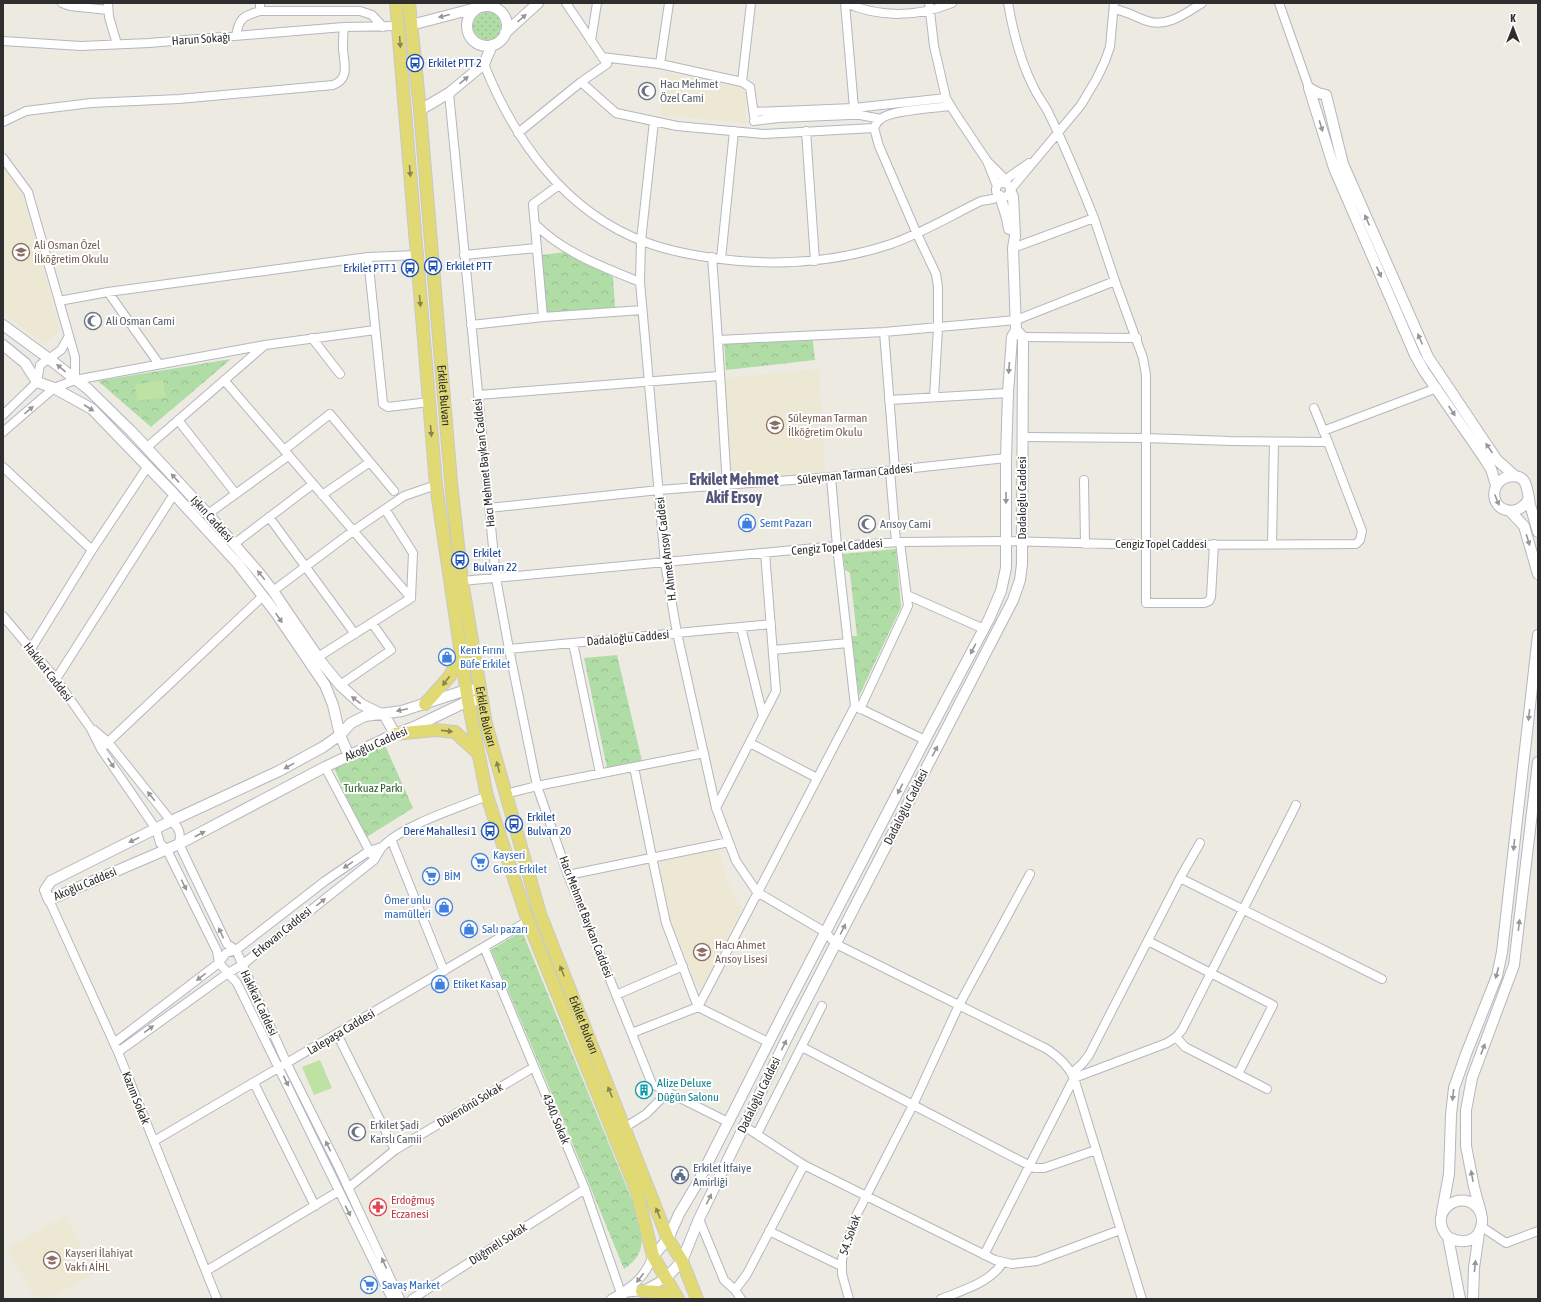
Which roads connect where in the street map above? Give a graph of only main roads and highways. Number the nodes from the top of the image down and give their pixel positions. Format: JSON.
{"nodes":[{"id":1,"x":396,"y":3,"type":"edge"},
{"id":2,"x":409,"y":3,"type":"edge"},
{"id":3,"x":411,"y":25,"type":"junction"},
{"id":4,"x":398,"y":26,"type":"junction"},
{"id":5,"x":420,"y":110,"type":"junction"},
{"id":6,"x":405,"y":112,"type":"junction"},
{"id":7,"x":460,"y":652,"type":"junction"},
{"id":8,"x":425,"y":704,"type":"road end"},
{"id":9,"x":395,"y":734,"type":"road end"},
{"id":10,"x":478,"y":752,"type":"junction"},
{"id":11,"x":642,"y":1291,"type":"road end"},
{"id":12,"x":678,"y":1299,"type":"edge"},
{"id":13,"x":697,"y":1299,"type":"edge"}],
"edges":[{"from":1,"to":4,"type":"main road","name":"Erkilet Bulvarı"},
{"from":2,"to":3,"type":"main road","name":"Erkilet Bulvarı"},
{"from":3,"to":4,"type":"main road"},
{"from":3,"to":5,"type":"main road","name":"Erkilet Bulvarı"},
{"from":4,"to":6,"type":"main road","name":"Erkilet Bulvarı","one_way":true},
{"from":5,"to":6,"type":"main road"},
{"from":13,"to":5,"type":"main road","name":"Erkilet Bulvarı","one_way":true},
{"from":6,"to":7,"type":"main road","name":"Erkilet Bulvarı","one_way":true},
{"from":7,"to":8,"type":"main road","one_way":true},
{"from":7,"to":10,"type":"main road","name":"Erkilet Bulvarı"},
{"from":9,"to":10,"type":"main road","one_way":true},
{"from":10,"to":12,"type":"main road","name":"Erkilet Bulvarı"},
{"from":11,"to":12,"type":"main road"}]}
